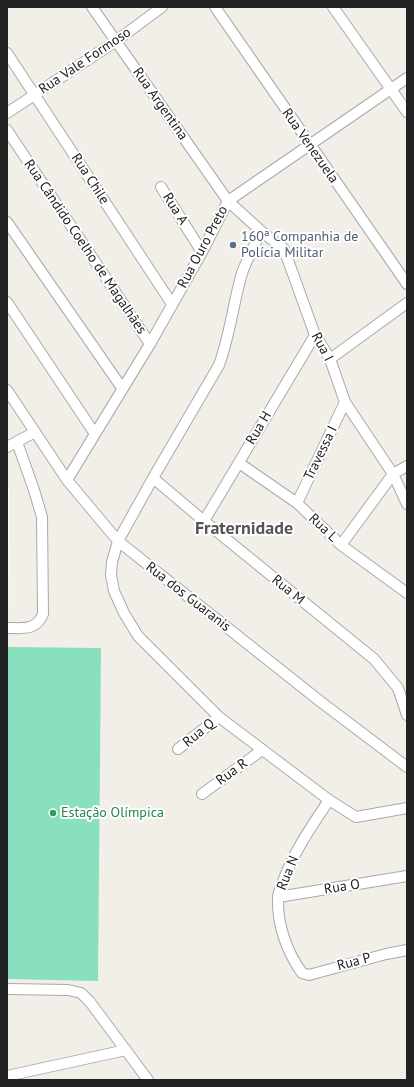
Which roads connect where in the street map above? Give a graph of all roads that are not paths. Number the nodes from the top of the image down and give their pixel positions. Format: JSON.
{"nodes":[{"id":1,"x":92,"y":7,"type":"edge"},
{"id":2,"x":162,"y":7,"type":"edge"},
{"id":3,"x":215,"y":7,"type":"edge"},
{"id":4,"x":333,"y":7,"type":"edge"},
{"id":5,"x":116,"y":41,"type":"junction"},
{"id":6,"x":7,"y":53,"type":"edge"},
{"id":7,"x":407,"y":78,"type":"edge"},
{"id":8,"x":390,"y":90,"type":"junction"},
{"id":9,"x":35,"y":95,"type":"junction"},
{"id":10,"x":407,"y":112,"type":"edge"},
{"id":11,"x":7,"y":113,"type":"edge"},
{"id":12,"x":7,"y":130,"type":"edge"},
{"id":13,"x":310,"y":146,"type":"junction"},
{"id":14,"x":161,"y":187,"type":"dead end"},
{"id":15,"x":228,"y":201,"type":"junction"},
{"id":16,"x":7,"y":222,"type":"edge"},
{"id":17,"x":261,"y":231,"type":"junction"},
{"id":18,"x":202,"y":252,"type":"junction"},
{"id":19,"x":407,"y":284,"type":"edge"},
{"id":20,"x":7,"y":302,"type":"edge"},
{"id":21,"x":407,"y":303,"type":"edge"},
{"id":22,"x":172,"y":304,"type":"junction"},
{"id":23,"x":315,"y":335,"type":"junction"},
{"id":24,"x":150,"y":344,"type":"junction"},
{"id":25,"x":330,"y":359,"type":"junction"},
{"id":26,"x":122,"y":388,"type":"junction"},
{"id":27,"x":7,"y":390,"type":"edge"},
{"id":28,"x":345,"y":402,"type":"junction"},
{"id":29,"x":35,"y":432,"type":"junction"},
{"id":30,"x":95,"y":434,"type":"junction"},
{"id":31,"x":17,"y":442,"type":"junction"},
{"id":32,"x":7,"y":447,"type":"edge"},
{"id":33,"x":239,"y":463,"type":"junction"},
{"id":34,"x":406,"y":469,"type":"edge"},
{"id":35,"x":393,"y":474,"type":"junction"},
{"id":36,"x":153,"y":478,"type":"junction"},
{"id":37,"x":67,"y":480,"type":"junction"},
{"id":38,"x":296,"y":503,"type":"junction"},
{"id":39,"x":407,"y":504,"type":"edge"},
{"id":40,"x":204,"y":521,"type":"junction"},
{"id":41,"x":118,"y":541,"type":"junction"},
{"id":42,"x":341,"y":545,"type":"junction"},
{"id":43,"x":407,"y":593,"type":"edge"},
{"id":44,"x":7,"y":628,"type":"edge"},
{"id":45,"x":407,"y":715,"type":"edge"},
{"id":46,"x":219,"y":717,"type":"junction"},
{"id":47,"x":178,"y":749,"type":"dead end"},
{"id":48,"x":262,"y":750,"type":"junction"},
{"id":49,"x":407,"y":767,"type":"edge"},
{"id":50,"x":202,"y":794,"type":"dead end"},
{"id":51,"x":328,"y":800,"type":"junction"},
{"id":52,"x":407,"y":808,"type":"edge"},
{"id":53,"x":407,"y":876,"type":"edge"},
{"id":54,"x":278,"y":897,"type":"junction"},
{"id":55,"x":407,"y":950,"type":"edge"},
{"id":56,"x":302,"y":973,"type":"joint"},
{"id":57,"x":7,"y":989,"type":"edge"},
{"id":58,"x":126,"y":1050,"type":"junction"},
{"id":59,"x":7,"y":1076,"type":"edge"},
{"id":60,"x":148,"y":1080,"type":"edge"}],
"edges":[{"from":1,"to":5,"type":"street","name":"Rua Argentina"},
{"from":2,"to":5,"type":"street","name":"Rua Vale Formoso"},
{"from":3,"to":13,"type":"street","name":"Rua Venezuela"},
{"from":4,"to":8,"type":"street"},
{"from":5,"to":9,"type":"street","name":"Rua Vale Formoso"},
{"from":5,"to":15,"type":"street","name":"Rua Argentina"},
{"from":6,"to":9,"type":"street","name":"Rua Chile"},
{"from":7,"to":8,"type":"street","name":"Rua Ouro Preto"},
{"from":8,"to":10,"type":"street"},
{"from":8,"to":13,"type":"street","name":"Rua Ouro Preto"},
{"from":9,"to":11,"type":"street","name":"Rua Vale Formoso"},
{"from":9,"to":22,"type":"street","name":"Rua Chile"},
{"from":12,"to":24,"type":"street","name":"Rua Cândido Coelho de Magalhães"},
{"from":13,"to":15,"type":"street","name":"Rua Ouro Preto"},
{"from":13,"to":19,"type":"street","name":"Rua Venezuela"},
{"from":14,"to":18,"type":"street","name":"Rua A"},
{"from":15,"to":17,"type":"street","name":"Rua I"},
{"from":15,"to":18,"type":"street","name":"Rua Ouro Preto"},
{"from":16,"to":26,"type":"street"},
{"from":17,"to":23,"type":"street","name":"Rua I"},
{"from":17,"to":36,"type":"street"},
{"from":18,"to":22,"type":"street","name":"Rua Ouro Preto"},
{"from":20,"to":30,"type":"street"},
{"from":21,"to":25,"type":"street"},
{"from":22,"to":24,"type":"street","name":"Rua Ouro Preto"},
{"from":23,"to":25,"type":"street","name":"Rua I"},
{"from":23,"to":33,"type":"street","name":"Rua H"},
{"from":24,"to":26,"type":"street","name":"Rua Ouro Preto"},
{"from":25,"to":28,"type":"street","name":"Rua I"},
{"from":26,"to":30,"type":"street","name":"Rua Ouro Preto"},
{"from":27,"to":29,"type":"street","name":"Rua dos Guaranis"},
{"from":28,"to":35,"type":"street","name":"Rua I"},
{"from":28,"to":38,"type":"street","name":"Travessa I"},
{"from":29,"to":31,"type":"street"},
{"from":29,"to":37,"type":"street","name":"Rua dos Guaranis"},
{"from":30,"to":37,"type":"street","name":"Rua Ouro Preto"},
{"from":31,"to":32,"type":"street"},
{"from":31,"to":44,"type":"street"},
{"from":33,"to":38,"type":"street","name":"Rua L"},
{"from":33,"to":40,"type":"street","name":"Rua H"},
{"from":34,"to":35,"type":"street"},
{"from":35,"to":39,"type":"street","name":"Rua I"},
{"from":35,"to":42,"type":"street"},
{"from":36,"to":40,"type":"street","name":"Rua M"},
{"from":36,"to":41,"type":"street"},
{"from":37,"to":41,"type":"street","name":"Rua dos Guaranis"},
{"from":38,"to":42,"type":"street","name":"Rua L"},
{"from":40,"to":45,"type":"street","name":"Rua M"},
{"from":41,"to":46,"type":"street"},
{"from":41,"to":49,"type":"street","name":"Rua dos Guaranis"},
{"from":42,"to":43,"type":"street","name":"Rua L"},
{"from":46,"to":47,"type":"street","name":"Rua Q"},
{"from":46,"to":48,"type":"street"},
{"from":48,"to":50,"type":"street","name":"Rua R"},
{"from":48,"to":51,"type":"street"},
{"from":51,"to":52,"type":"street"},
{"from":51,"to":54,"type":"street","name":"Rua N"},
{"from":53,"to":54,"type":"street","name":"Rua O"},
{"from":54,"to":56,"type":"street","name":"Rua N"},
{"from":55,"to":56,"type":"street","name":"Rua P"},
{"from":57,"to":58,"type":"street"},
{"from":58,"to":59,"type":"street"},
{"from":58,"to":60,"type":"street"}]}
